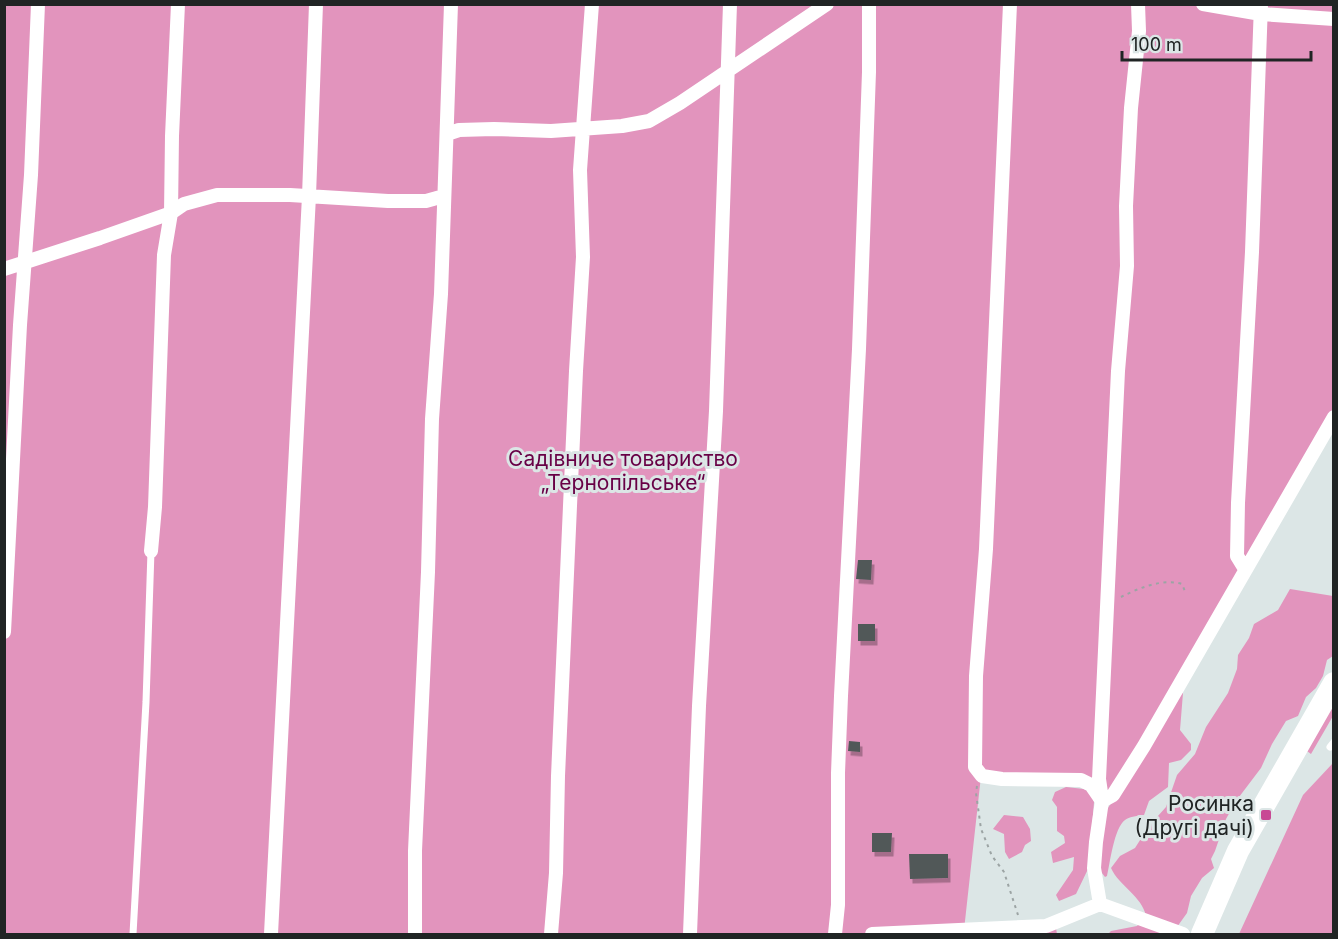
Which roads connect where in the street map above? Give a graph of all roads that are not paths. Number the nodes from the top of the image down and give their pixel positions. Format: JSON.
{"nodes":[{"id":1,"x":38,"y":4,"type":"edge"},
{"id":2,"x":178,"y":4,"type":"edge"},
{"id":3,"x":315,"y":4,"type":"edge"},
{"id":4,"x":451,"y":4,"type":"edge"},
{"id":5,"x":592,"y":4,"type":"edge"},
{"id":6,"x":730,"y":4,"type":"edge"},
{"id":7,"x":827,"y":4,"type":"edge"},
{"id":8,"x":868,"y":4,"type":"edge"},
{"id":9,"x":1010,"y":4,"type":"edge"},
{"id":10,"x":1138,"y":4,"type":"edge"},
{"id":11,"x":1203,"y":4,"type":"edge"},
{"id":12,"x":1261,"y":9,"type":"edge"},
{"id":13,"x":1334,"y":19,"type":"edge"},
{"id":14,"x":727,"y":70,"type":"junction"},
{"id":15,"x":584,"y":129,"type":"junction"},
{"id":16,"x":447,"y":134,"type":"junction"},
{"id":17,"x":309,"y":196,"type":"junction"},
{"id":18,"x":444,"y":196,"type":"junction"},
{"id":19,"x":171,"y":213,"type":"junction"},
{"id":20,"x":26,"y":262,"type":"junction"},
{"id":21,"x":4,"y":269,"type":"edge"},
{"id":22,"x":1334,"y":417,"type":"edge"},
{"id":23,"x":151,"y":551,"type":"joint"},
{"id":24,"x":1245,"y":569,"type":"junction"},
{"id":25,"x":4,"y":632,"type":"edge"},
{"id":26,"x":1334,"y":683,"type":"edge"},
{"id":27,"x":1102,"y":801,"type":"junction"},
{"id":28,"x":1100,"y":904,"type":"junction"},
{"id":29,"x":1056,"y":928,"type":"edge"},
{"id":30,"x":964,"y":932,"type":"edge"},
{"id":31,"x":133,"y":934,"type":"edge"},
{"id":32,"x":271,"y":934,"type":"edge"},
{"id":33,"x":415,"y":934,"type":"edge"},
{"id":34,"x":551,"y":934,"type":"edge"},
{"id":35,"x":690,"y":934,"type":"edge"},
{"id":36,"x":835,"y":934,"type":"edge"},
{"id":37,"x":872,"y":934,"type":"edge"},
{"id":38,"x":1183,"y":934,"type":"edge"},
{"id":39,"x":1202,"y":934,"type":"edge"}],
"edges":[{"from":1,"to":20,"type":"street"},
{"from":2,"to":19,"type":"street"},
{"from":3,"to":17,"type":"street"},
{"from":4,"to":16,"type":"street"},
{"from":5,"to":15,"type":"street"},
{"from":6,"to":14,"type":"street"},
{"from":7,"to":14,"type":"street"},
{"from":8,"to":36,"type":"street"},
{"from":9,"to":27,"type":"street"},
{"from":10,"to":27,"type":"street"},
{"from":11,"to":12,"type":"street"},
{"from":12,"to":13,"type":"street"},
{"from":12,"to":24,"type":"street"},
{"from":14,"to":15,"type":"street"},
{"from":14,"to":35,"type":"street"},
{"from":15,"to":16,"type":"street"},
{"from":15,"to":34,"type":"street"},
{"from":16,"to":18,"type":"street"},
{"from":17,"to":18,"type":"street"},
{"from":17,"to":19,"type":"street"},
{"from":17,"to":32,"type":"street"},
{"from":18,"to":33,"type":"street"},
{"from":19,"to":20,"type":"street"},
{"from":19,"to":23,"type":"street"},
{"from":20,"to":21,"type":"street"},
{"from":20,"to":25,"type":"street"},
{"from":22,"to":24,"type":"street"},
{"from":23,"to":31,"type":"lane"},
{"from":24,"to":27,"type":"street"},
{"from":26,"to":39,"type":"highway"},
{"from":27,"to":28,"type":"street"},
{"from":28,"to":29,"type":"street"},
{"from":28,"to":38,"type":"street"},
{"from":29,"to":30,"type":"street"},
{"from":30,"to":37,"type":"street"}]}
